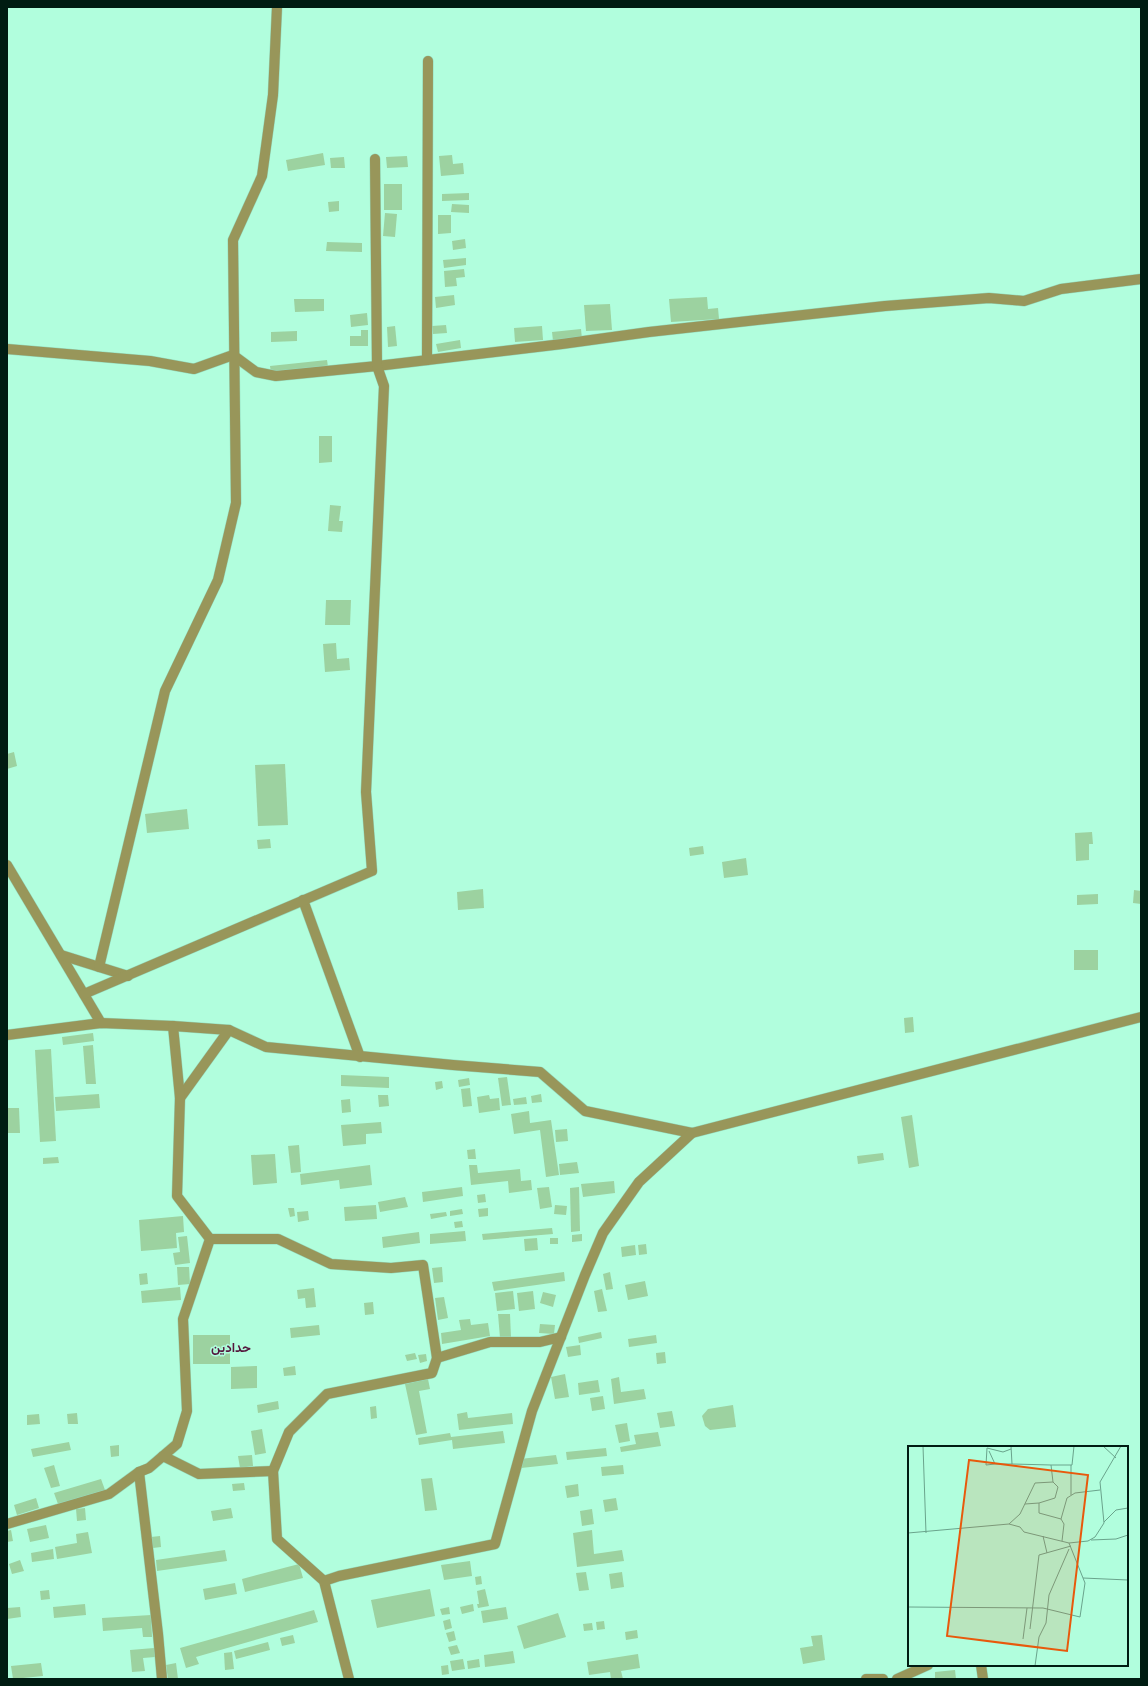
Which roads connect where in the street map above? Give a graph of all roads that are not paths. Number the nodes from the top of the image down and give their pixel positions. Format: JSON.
{"nodes":[{"id":1,"x":277,"y":7,"type":"edge"},
{"id":2,"x":428,"y":61,"type":"dead end"},
{"id":3,"x":375,"y":159,"type":"dead end"},
{"id":4,"x":1141,"y":279,"type":"edge"},
{"id":5,"x":7,"y":349,"type":"edge"},
{"id":6,"x":233,"y":355,"type":"junction"},
{"id":7,"x":427,"y":360,"type":"junction"},
{"id":8,"x":377,"y":366,"type":"junction"},
{"id":9,"x":7,"y":865,"type":"edge"},
{"id":10,"x":303,"y":900,"type":"junction"},
{"id":11,"x":61,"y":955,"type":"junction"},
{"id":12,"x":99,"y":967,"type":"junction"},
{"id":13,"x":128,"y":976,"type":"junction"},
{"id":14,"x":84,"y":994,"type":"junction"},
{"id":15,"x":1141,"y":1017,"type":"edge"},
{"id":16,"x":101,"y":1023,"type":"junction"},
{"id":17,"x":173,"y":1026,"type":"junction"},
{"id":18,"x":229,"y":1030,"type":"junction"},
{"id":19,"x":7,"y":1034,"type":"edge"},
{"id":20,"x":360,"y":1056,"type":"junction"},
{"id":21,"x":180,"y":1098,"type":"junction"},
{"id":22,"x":692,"y":1133,"type":"junction"},
{"id":23,"x":210,"y":1239,"type":"junction"},
{"id":24,"x":561,"y":1337,"type":"junction"},
{"id":25,"x":437,"y":1358,"type":"junction"},
{"id":26,"x":163,"y":1456,"type":"junction"},
{"id":27,"x":273,"y":1471,"type":"junction"},
{"id":28,"x":139,"y":1472,"type":"junction"},
{"id":29,"x":7,"y":1524,"type":"edge"},
{"id":30,"x":324,"y":1581,"type":"junction"},
{"id":31,"x":926,"y":1666,"type":"edge"},
{"id":32,"x":981,"y":1666,"type":"edge"},
{"id":33,"x":162,"y":1679,"type":"edge"},
{"id":34,"x":349,"y":1679,"type":"edge"},
{"id":35,"x":866,"y":1679,"type":"edge"},
{"id":36,"x":883,"y":1679,"type":"edge"},
{"id":37,"x":897,"y":1679,"type":"edge"},
{"id":38,"x":983,"y":1679,"type":"edge"}],
"edges":[{"from":1,"to":6,"type":"street"},
{"from":2,"to":7,"type":"street"},
{"from":3,"to":8,"type":"street"},
{"from":4,"to":7,"type":"street"},
{"from":5,"to":6,"type":"street"},
{"from":6,"to":8,"type":"street"},
{"from":6,"to":12,"type":"street"},
{"from":7,"to":8,"type":"street"},
{"from":8,"to":10,"type":"street"},
{"from":9,"to":11,"type":"street"},
{"from":10,"to":13,"type":"street"},
{"from":10,"to":20,"type":"street"},
{"from":11,"to":12,"type":"street"},
{"from":11,"to":14,"type":"street"},
{"from":12,"to":13,"type":"street"},
{"from":13,"to":14,"type":"street"},
{"from":14,"to":16,"type":"street"},
{"from":15,"to":22,"type":"street"},
{"from":16,"to":17,"type":"street"},
{"from":16,"to":19,"type":"street"},
{"from":17,"to":18,"type":"street"},
{"from":17,"to":21,"type":"street"},
{"from":18,"to":20,"type":"street"},
{"from":18,"to":21,"type":"street"},
{"from":20,"to":22,"type":"street"},
{"from":21,"to":23,"type":"street"},
{"from":22,"to":24,"type":"street"},
{"from":23,"to":25,"type":"street"},
{"from":23,"to":26,"type":"street"},
{"from":24,"to":25,"type":"street"},
{"from":24,"to":30,"type":"street"},
{"from":25,"to":27,"type":"street"},
{"from":26,"to":27,"type":"street"},
{"from":26,"to":28,"type":"street"},
{"from":27,"to":30,"type":"street"},
{"from":28,"to":29,"type":"street"},
{"from":28,"to":33,"type":"street"},
{"from":30,"to":34,"type":"street"},
{"from":31,"to":37,"type":"street"},
{"from":32,"to":38,"type":"street"},
{"from":35,"to":36,"type":"street"}]}
